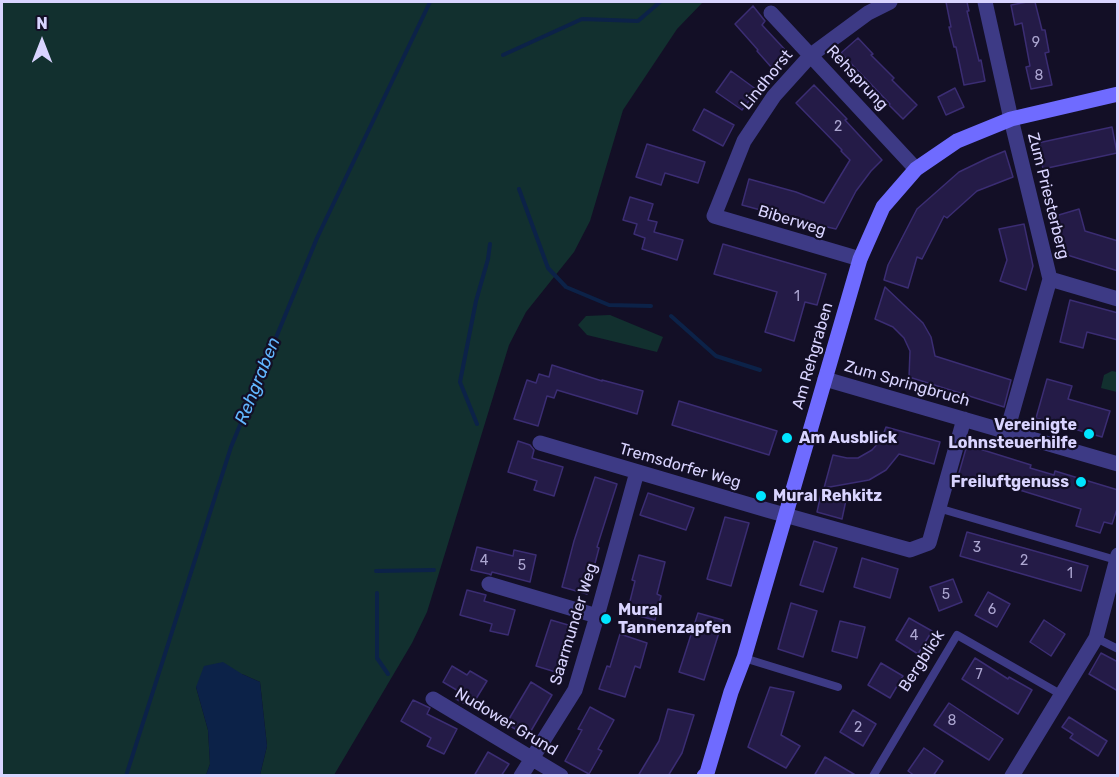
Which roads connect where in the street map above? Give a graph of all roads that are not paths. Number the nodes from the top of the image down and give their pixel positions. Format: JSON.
{"nodes":[{"id":1,"x":890,"y":2,"type":"edge"},
{"id":2,"x":985,"y":2,"type":"edge"},
{"id":3,"x":771,"y":13,"type":"dead end"},
{"id":4,"x":811,"y":55,"type":"junction"},
{"id":5,"x":1118,"y":94,"type":"edge"},
{"id":6,"x":1011,"y":119,"type":"junction"},
{"id":7,"x":916,"y":169,"type":"junction"},
{"id":8,"x":714,"y":216,"type":"joint"},
{"id":9,"x":860,"y":259,"type":"junction"},
{"id":10,"x":1050,"y":279,"type":"junction"},
{"id":11,"x":1118,"y":299,"type":"edge"},
{"id":12,"x":825,"y":379,"type":"junction"},
{"id":13,"x":964,"y":419,"type":"junction"},
{"id":14,"x":1007,"y":431,"type":"junction"},
{"id":15,"x":540,"y":443,"type":"dead end"},
{"id":16,"x":1118,"y":464,"type":"edge"},
{"id":17,"x":637,"y":472,"type":"junction"},
{"id":18,"x":938,"y":508,"type":"junction"},
{"id":19,"x":786,"y":516,"type":"junction"},
{"id":20,"x":1117,"y":558,"type":"edge"},
{"id":21,"x":489,"y":584,"type":"dead end"},
{"id":22,"x":597,"y":616,"type":"junction"},
{"id":23,"x":1096,"y":638,"type":"junction"},
{"id":24,"x":1118,"y":649,"type":"edge"},
{"id":25,"x":744,"y":658,"type":"junction"},
{"id":26,"x":838,"y":687,"type":"dead end"},
{"id":27,"x":1062,"y":695,"type":"junction"},
{"id":28,"x":433,"y":699,"type":"dead end"},
{"id":29,"x":532,"y":759,"type":"junction"},
{"id":30,"x":707,"y":775,"type":"edge"},
{"id":31,"x":521,"y":776,"type":"edge"},
{"id":32,"x":561,"y":776,"type":"edge"},
{"id":33,"x":873,"y":776,"type":"edge"},
{"id":34,"x":1012,"y":776,"type":"edge"}],
"edges":[{"from":1,"to":4,"type":"street","name":"Lindhorst"},
{"from":2,"to":6,"type":"street","name":"Zum Priesterberg"},
{"from":3,"to":4,"type":"street","name":"Rehsprung"},
{"from":4,"to":7,"type":"street","name":"Rehsprung"},
{"from":4,"to":8,"type":"street","name":"Lindhorst"},
{"from":5,"to":6,"type":"street","name":"Am Rehgraben"},
{"from":6,"to":7,"type":"street","name":"Am Rehgraben"},
{"from":6,"to":10,"type":"street","name":"Zum Priesterberg"},
{"from":7,"to":9,"type":"street","name":"Am Rehgraben"},
{"from":8,"to":9,"type":"street","name":"Biberweg"},
{"from":9,"to":12,"type":"street","name":"Am Rehgraben"},
{"from":10,"to":11,"type":"street"},
{"from":10,"to":14,"type":"street","name":"Zum Priesterberg"},
{"from":12,"to":13,"type":"street","name":"Zum Springbruch"},
{"from":12,"to":19,"type":"street","name":"Am Rehgraben"},
{"from":13,"to":14,"type":"street","name":"Zum Springbruch"},
{"from":13,"to":18,"type":"street","name":"Tremsdorfer Weg"},
{"from":14,"to":16,"type":"street","name":"Zum Springbruch"},
{"from":15,"to":17,"type":"street","name":"Tremsdorfer Weg"},
{"from":17,"to":19,"type":"street","name":"Tremsdorfer Weg"},
{"from":17,"to":22,"type":"street","name":"Saarmunder Weg"},
{"from":18,"to":19,"type":"street","name":"Tremsdorfer Weg"},
{"from":18,"to":20,"type":"lane"},
{"from":19,"to":25,"type":"street","name":"Am Rehgraben"},
{"from":20,"to":23,"type":"street"},
{"from":21,"to":22,"type":"street"},
{"from":22,"to":29,"type":"street","name":"Saarmunder Weg"},
{"from":23,"to":24,"type":"lane"},
{"from":23,"to":27,"type":"street"},
{"from":25,"to":26,"type":"lane"},
{"from":25,"to":30,"type":"street","name":"Am Rehgraben"},
{"from":27,"to":33,"type":"lane","name":"Bergblick"},
{"from":27,"to":34,"type":"street"},
{"from":28,"to":29,"type":"street","name":"Nudower Grund"},
{"from":29,"to":31,"type":"street","name":"Saarmunder Weg"},
{"from":29,"to":32,"type":"street","name":"Nudower Grund"}]}
